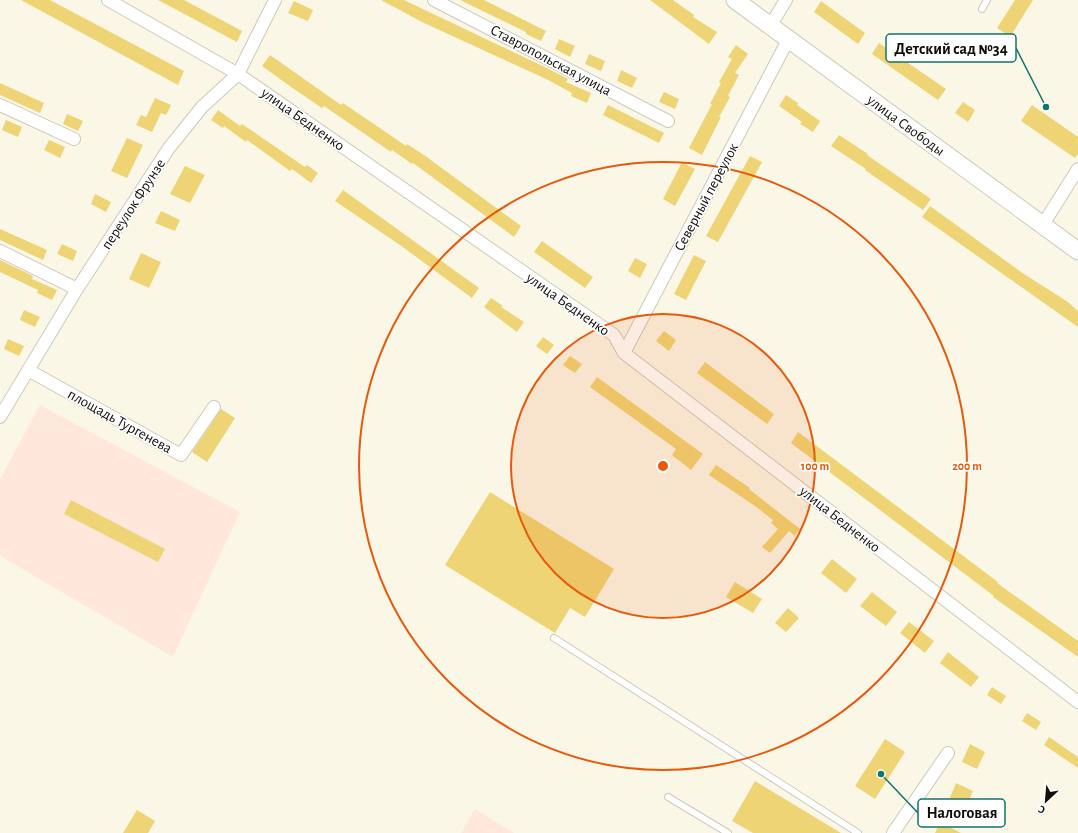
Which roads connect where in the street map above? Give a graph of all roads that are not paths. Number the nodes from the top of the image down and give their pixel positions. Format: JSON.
{"nodes":[{"id":1,"x":108,"y":0,"type":"edge"},
{"id":2,"x":275,"y":0,"type":"edge"},
{"id":3,"x":434,"y":0,"type":"edge"},
{"id":4,"x":735,"y":0,"type":"edge"},
{"id":5,"x":786,"y":0,"type":"edge"},
{"id":6,"x":987,"y":0,"type":"edge"},
{"id":7,"x":982,"y":9,"type":"dead end"},
{"id":8,"x":770,"y":26,"type":"junction"},
{"id":9,"x":788,"y":40,"type":"junction"},
{"id":10,"x":238,"y":74,"type":"junction"},
{"id":11,"x":0,"y":105,"type":"edge"},
{"id":12,"x":668,"y":121,"type":"dead end"},
{"id":13,"x":74,"y":138,"type":"dead end"},
{"id":14,"x":1078,"y":169,"type":"edge"},
{"id":15,"x":1042,"y":226,"type":"junction"},
{"id":16,"x":0,"y":250,"type":"edge"},
{"id":17,"x":1078,"y":251,"type":"edge"},
{"id":18,"x":77,"y":289,"type":"junction"},
{"id":19,"x":624,"y":353,"type":"junction"},
{"id":20,"x":28,"y":370,"type":"junction"},
{"id":21,"x":214,"y":407,"type":"dead end"},
{"id":22,"x":0,"y":417,"type":"edge"},
{"id":23,"x":554,"y":638,"type":"dead end"},
{"id":24,"x":1078,"y":702,"type":"edge"},
{"id":25,"x":948,"y":753,"type":"dead end"},
{"id":26,"x":668,"y":797,"type":"dead end"},
{"id":27,"x":728,"y":833,"type":"edge"},
{"id":28,"x":858,"y":833,"type":"edge"},
{"id":29,"x":893,"y":833,"type":"edge"}],
"edges":[{"from":1,"to":10,"type":"street","name":"улица Бедненко"},
{"from":2,"to":10,"type":"street","name":"переулок Фрунзе"},
{"from":3,"to":12,"type":"street","name":"Ставропольская улица"},
{"from":4,"to":8,"type":"main road","name":"улица Свободы"},
{"from":5,"to":8,"type":"street"},
{"from":6,"to":7,"type":"lane"},
{"from":8,"to":9,"type":"main road","name":"улица Свободы"},
{"from":9,"to":15,"type":"main road","name":"улица Свободы"},
{"from":9,"to":19,"type":"street","name":"Северный переулок"},
{"from":10,"to":18,"type":"street","name":"переулок Фрунзе"},
{"from":10,"to":19,"type":"street","name":"улица Бедненко"},
{"from":11,"to":13,"type":"street"},
{"from":14,"to":15,"type":"street"},
{"from":15,"to":17,"type":"main road","name":"улица Свободы"},
{"from":16,"to":18,"type":"street"},
{"from":18,"to":20,"type":"street","name":"переулок Фрунзе"},
{"from":19,"to":24,"type":"street","name":"улица Бедненко"},
{"from":20,"to":21,"type":"street","name":"площадь Тургенева"},
{"from":20,"to":22,"type":"street","name":"переулок Фрунзе"},
{"from":23,"to":28,"type":"lane"},
{"from":25,"to":29,"type":"street"},
{"from":26,"to":27,"type":"lane"}]}
